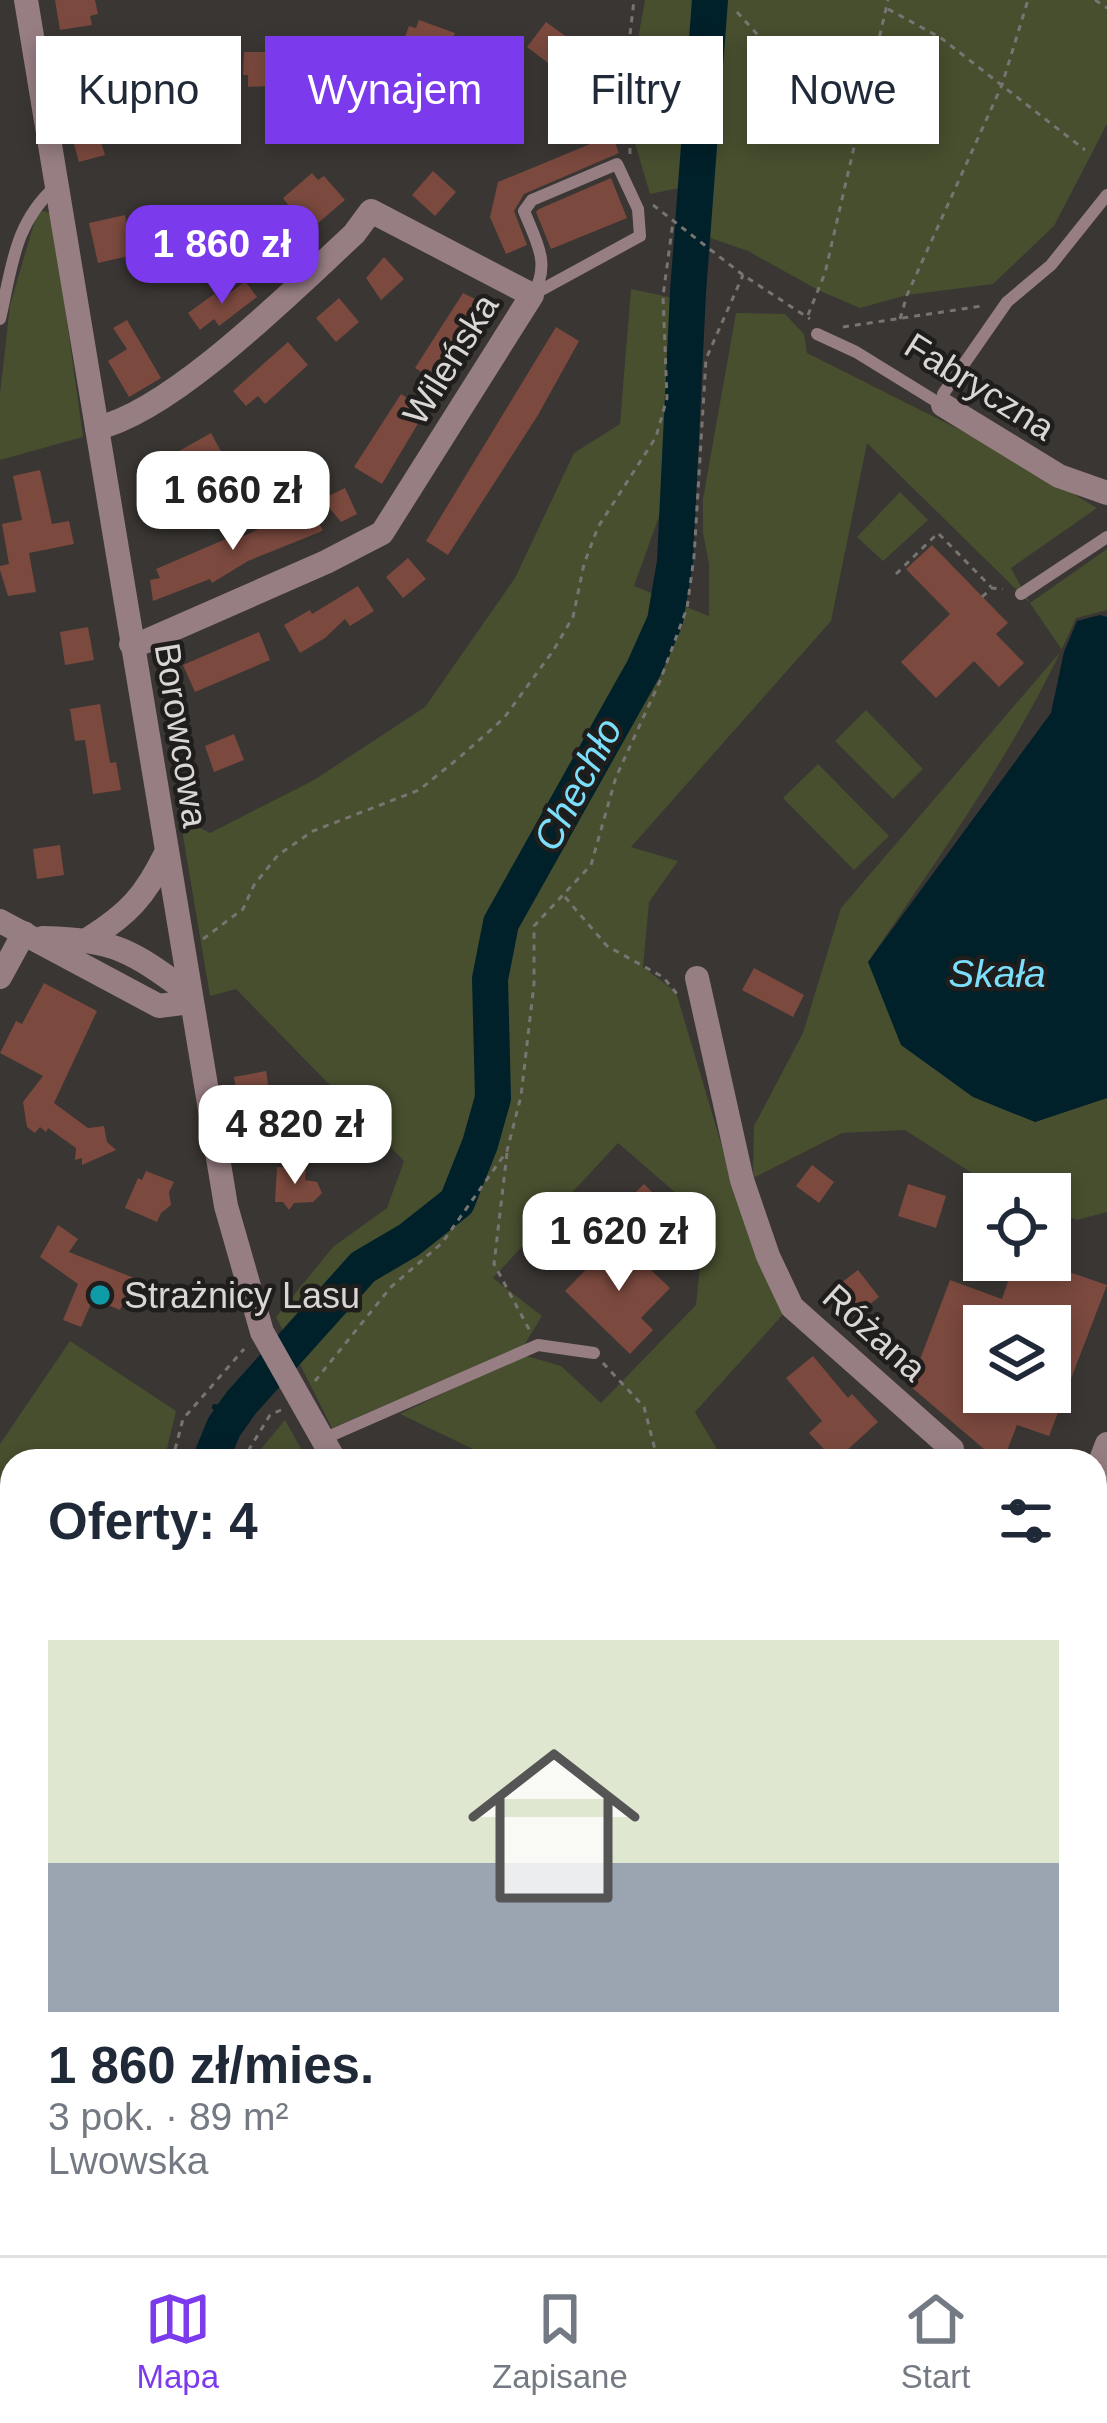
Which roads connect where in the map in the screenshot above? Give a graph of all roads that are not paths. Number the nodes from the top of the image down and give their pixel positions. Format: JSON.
{"nodes":[{"id":1,"x":26,"y":0,"type":"edge"},
{"id":2,"x":57,"y":184,"type":"junction"},
{"id":3,"x":1107,"y":195,"type":"edge"},
{"id":4,"x":532,"y":295,"type":"junction"},
{"id":5,"x":0,"y":319,"type":"edge"},
{"id":6,"x":823,"y":331,"type":"road end"},
{"id":7,"x":943,"y":405,"type":"junction"},
{"id":8,"x":97,"y":428,"type":"junction"},
{"id":9,"x":1107,"y":493,"type":"edge"},
{"id":10,"x":1107,"y":537,"type":"edge"},
{"id":11,"x":1021,"y":594,"type":"dead end"},
{"id":12,"x":131,"y":644,"type":"junction"},
{"id":13,"x":165,"y":855,"type":"junction"},
{"id":14,"x":0,"y":921,"type":"edge"},
{"id":15,"x":29,"y":936,"type":"junction"},
{"id":16,"x":90,"y":938,"type":"junction"},
{"id":17,"x":0,"y":977,"type":"edge"},
{"id":18,"x":698,"y":978,"type":"dead end"},
{"id":19,"x":189,"y":997,"type":"junction"},
{"id":20,"x":159,"y":1006,"type":"junction"},
{"id":21,"x":196,"y":1035,"type":"junction"},
{"id":22,"x":594,"y":1353,"type":"road end"},
{"id":23,"x":329,"y":1449,"type":"edge"},
{"id":24,"x":331,"y":1449,"type":"edge"},
{"id":25,"x":947,"y":1449,"type":"edge"}],
"edges":[{"from":1,"to":2,"type":"street","name":"Borowcowa"},
{"from":2,"to":5,"type":"lane"},
{"from":2,"to":8,"type":"street","name":"Borowcowa"},
{"from":3,"to":7,"type":"lane"},
{"from":4,"to":4,"type":"lane"},
{"from":4,"to":8,"type":"street"},
{"from":4,"to":12,"type":"street","name":"Wileńska"},
{"from":6,"to":7,"type":"lane","name":"Fabryczna"},
{"from":7,"to":9,"type":"street","name":"Fabryczna"},
{"from":8,"to":12,"type":"street","name":"Borowcowa"},
{"from":10,"to":11,"type":"lane"},
{"from":12,"to":13,"type":"street","name":"Borowcowa"},
{"from":13,"to":16,"type":"street"},
{"from":13,"to":19,"type":"street","name":"Borowcowa"},
{"from":14,"to":15,"type":"street"},
{"from":15,"to":16,"type":"street"},
{"from":15,"to":17,"type":"street"},
{"from":15,"to":20,"type":"street"},
{"from":16,"to":19,"type":"street"},
{"from":18,"to":25,"type":"street","name":"Różana"},
{"from":19,"to":20,"type":"street"},
{"from":19,"to":21,"type":"street","name":"Borowcowa"},
{"from":20,"to":21,"type":"street"},
{"from":21,"to":23,"type":"street","name":"Borowcowa"},
{"from":22,"to":24,"type":"lane"}]}
